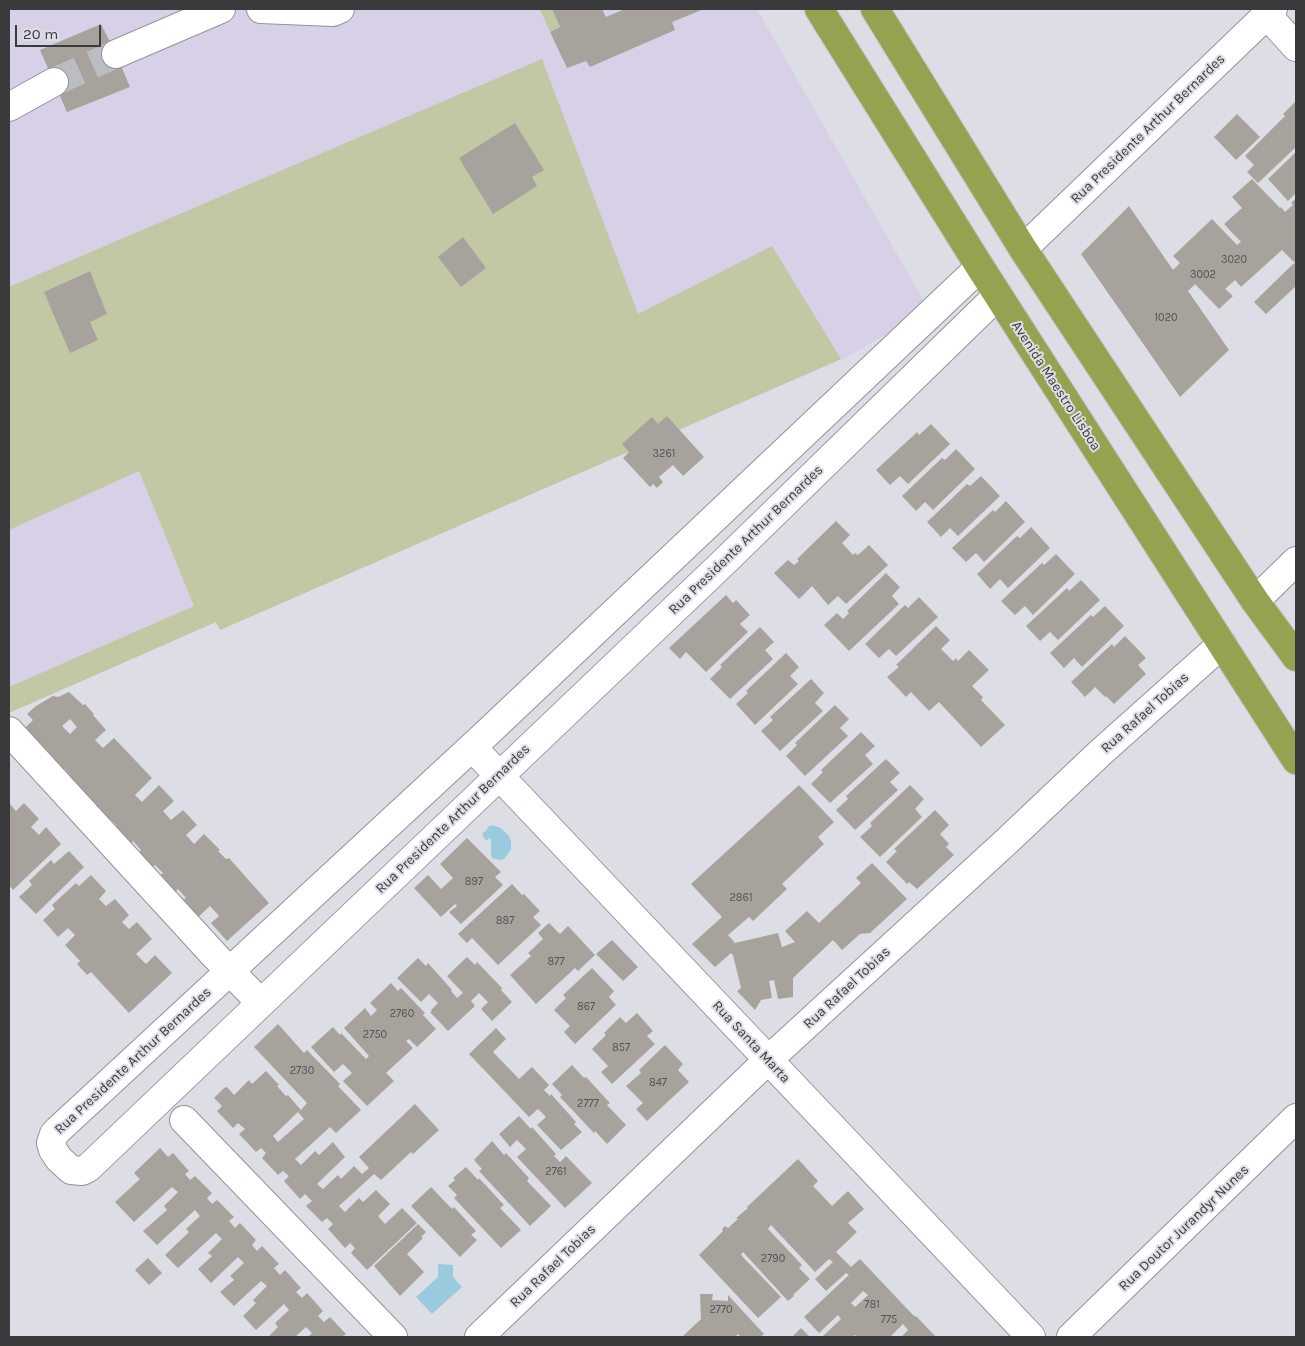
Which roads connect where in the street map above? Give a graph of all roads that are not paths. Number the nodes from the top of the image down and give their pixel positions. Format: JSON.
{"nodes":[{"id":1,"x":221,"y":9,"type":"edge"},
{"id":2,"x":261,"y":9,"type":"edge"},
{"id":3,"x":340,"y":9,"type":"edge"},
{"id":4,"x":819,"y":9,"type":"edge"},
{"id":5,"x":875,"y":9,"type":"edge"},
{"id":6,"x":1270,"y":12,"type":"edge"},
{"id":7,"x":1296,"y":47,"type":"edge"},
{"id":8,"x":116,"y":54,"type":"tunnel mouth"},
{"id":9,"x":54,"y":82,"type":"tunnel mouth"},
{"id":10,"x":9,"y":107,"type":"edge"},
{"id":11,"x":1023,"y":250,"type":"junction"},
{"id":12,"x":980,"y":267,"type":"junction"},
{"id":13,"x":998,"y":295,"type":"junction"},
{"id":14,"x":697,"y":535,"type":"junction"},
{"id":15,"x":1296,"y":561,"type":"edge"},
{"id":16,"x":723,"y":563,"type":"junction"},
{"id":17,"x":1255,"y":601,"type":"junction"},
{"id":18,"x":1222,"y":644,"type":"junction"},
{"id":19,"x":1296,"y":657,"type":"edge"},
{"id":20,"x":9,"y":731,"type":"edge"},
{"id":21,"x":472,"y":747,"type":"junction"},
{"id":22,"x":1296,"y":760,"type":"edge"},
{"id":23,"x":499,"y":776,"type":"junction"},
{"id":24,"x":230,"y":970,"type":"junction"},
{"id":25,"x":260,"y":1002,"type":"junction"},
{"id":26,"x":768,"y":1060,"type":"junction"},
{"id":27,"x":1296,"y":1118,"type":"edge"},
{"id":28,"x":184,"y":1120,"type":"dead end"},
{"id":29,"x":393,"y":1337,"type":"edge"},
{"id":30,"x":479,"y":1337,"type":"edge"},
{"id":31,"x":1031,"y":1337,"type":"edge"},
{"id":32,"x":1071,"y":1337,"type":"edge"}],
"edges":[{"from":1,"to":8,"type":"street"},
{"from":2,"to":3,"type":"street"},
{"from":4,"to":12,"type":"highway","name":"Avenida Maestro Lisboa"},
{"from":5,"to":11,"type":"highway"},
{"from":6,"to":7,"type":"street"},
{"from":6,"to":11,"type":"street","name":"Rua Presidente Arthur Bernardes"},
{"from":9,"to":10,"type":"street"},
{"from":11,"to":17,"type":"highway"},
{"from":12,"to":13,"type":"highway","name":"Avenida Maestro Lisboa"},
{"from":12,"to":14,"type":"street","name":"Rua Presidente Arthur Bernardes"},
{"from":13,"to":16,"type":"street","name":"Rua Presidente Arthur Bernardes"},
{"from":13,"to":18,"type":"highway","name":"Avenida Maestro Lisboa"},
{"from":14,"to":16,"type":"street"},
{"from":14,"to":21,"type":"street","name":"Rua Presidente Arthur Bernardes"},
{"from":15,"to":17,"type":"street"},
{"from":16,"to":23,"type":"street","name":"Rua Presidente Arthur Bernardes"},
{"from":17,"to":19,"type":"highway"},
{"from":18,"to":22,"type":"highway","name":"Avenida Maestro Lisboa"},
{"from":18,"to":26,"type":"street","name":"Rua Rafael Tobias"},
{"from":20,"to":24,"type":"street"},
{"from":21,"to":23,"type":"street","name":"Rua Santa Marta"},
{"from":21,"to":24,"type":"street","name":"Rua Presidente Arthur Bernardes"},
{"from":23,"to":25,"type":"street","name":"Rua Presidente Arthur Bernardes"},
{"from":23,"to":26,"type":"street","name":"Rua Santa Marta"},
{"from":24,"to":25,"type":"street"},
{"from":24,"to":25,"type":"street","name":"Rua Presidente Arthur Bernardes"},
{"from":26,"to":30,"type":"street","name":"Rua Rafael Tobias"},
{"from":26,"to":31,"type":"street","name":"Rua Santa Marta"},
{"from":27,"to":32,"type":"street","name":"Rua Doutor Jurandyr Nunes"},
{"from":28,"to":29,"type":"street"}]}
